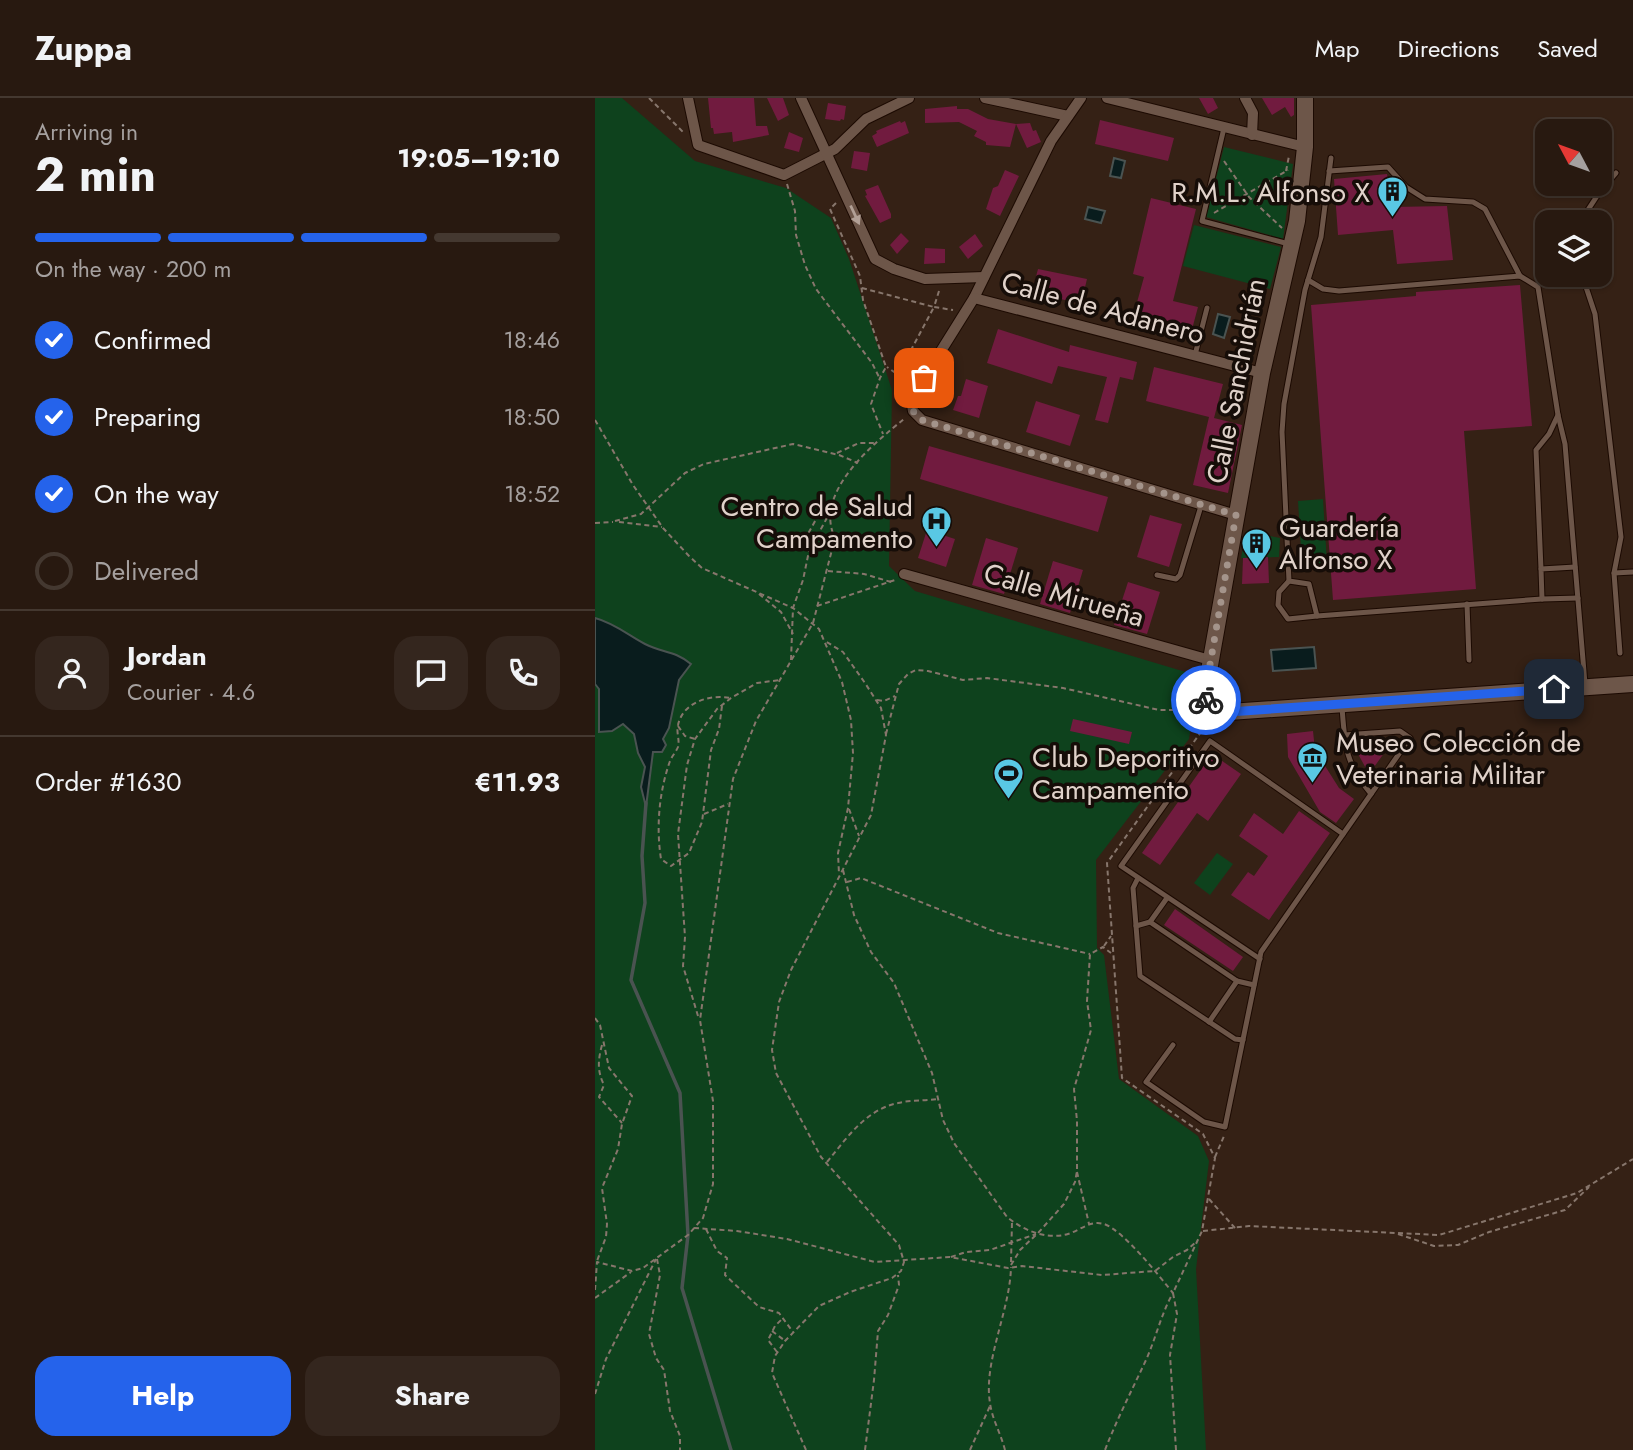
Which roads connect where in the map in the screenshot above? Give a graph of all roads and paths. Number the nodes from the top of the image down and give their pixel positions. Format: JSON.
{"nodes":[{"id":1,"x":649,"y":98,"type":"edge"},
{"id":2,"x":688,"y":98,"type":"edge"},
{"id":3,"x":800,"y":98,"type":"edge"},
{"id":4,"x":909,"y":98,"type":"edge"},
{"id":5,"x":985,"y":98,"type":"edge"},
{"id":6,"x":1081,"y":98,"type":"edge"},
{"id":7,"x":1107,"y":98,"type":"edge"},
{"id":8,"x":1245,"y":98,"type":"edge"},
{"id":9,"x":1305,"y":98,"type":"edge"},
{"id":10,"x":1068,"y":116,"type":"junction"},
{"id":11,"x":1224,"y":128,"type":"junction"},
{"id":12,"x":1252,"y":135,"type":"junction"},
{"id":13,"x":697,"y":140,"type":"junction"},
{"id":14,"x":1297,"y":150,"type":"junction"},
{"id":15,"x":1219,"y":152,"type":"junction"},
{"id":16,"x":826,"y":153,"type":"junction"},
{"id":17,"x":1331,"y":158,"type":"dead end"},
{"id":18,"x":1329,"y":170,"type":"junction"},
{"id":19,"x":1285,"y":172,"type":"junction"},
{"id":20,"x":1302,"y":173,"type":"junction"},
{"id":21,"x":1616,"y":173,"type":"dead end"},
{"id":22,"x":784,"y":175,"type":"junction"},
{"id":23,"x":844,"y":192,"type":"junction"},
{"id":24,"x":1247,"y":195,"type":"junction"},
{"id":25,"x":1589,"y":210,"type":"edge"},
{"id":26,"x":1202,"y":221,"type":"junction"},
{"id":27,"x":1293,"y":242,"type":"junction"},
{"id":28,"x":1520,"y":276,"type":"junction"},
{"id":29,"x":949,"y":277,"type":"junction"},
{"id":30,"x":984,"y":277,"type":"junction"},
{"id":31,"x":1308,"y":280,"type":"junction"},
{"id":32,"x":1586,"y":287,"type":"edge"},
{"id":33,"x":862,"y":288,"type":"junction"},
{"id":34,"x":974,"y":298,"type":"junction"},
{"id":35,"x":934,"y":307,"type":"junction"},
{"id":36,"x":1207,"y":308,"type":"dead end"},
{"id":37,"x":963,"y":315,"type":"junction"},
{"id":38,"x":1195,"y":355,"type":"junction"},
{"id":39,"x":886,"y":367,"type":"junction"},
{"id":40,"x":1262,"y":373,"type":"junction"},
{"id":41,"x":880,"y":378,"type":"junction"},
{"id":42,"x":913,"y":411,"type":"junction"},
{"id":43,"x":1558,"y":415,"type":"junction"},
{"id":44,"x":595,"y":420,"type":"edge"},
{"id":45,"x":884,"y":435,"type":"junction"},
{"id":46,"x":875,"y":443,"type":"junction"},
{"id":47,"x":836,"y":454,"type":"junction"},
{"id":48,"x":858,"y":463,"type":"junction"},
{"id":49,"x":833,"y":502,"type":"junction"},
{"id":50,"x":649,"y":505,"type":"junction"},
{"id":51,"x":1201,"y":506,"type":"junction"},
{"id":52,"x":829,"y":515,"type":"junction"},
{"id":53,"x":1236,"y":515,"type":"junction"},
{"id":54,"x":615,"y":521,"type":"junction"},
{"id":55,"x":595,"y":523,"type":"edge"},
{"id":56,"x":663,"y":528,"type":"junction"},
{"id":57,"x":813,"y":543,"type":"junction"},
{"id":58,"x":1575,"y":567,"type":"junction"},
{"id":59,"x":1541,"y":569,"type":"junction"},
{"id":60,"x":827,"y":571,"type":"junction"},
{"id":61,"x":1633,"y":572,"type":"edge"},
{"id":62,"x":904,"y":573,"type":"dead end"},
{"id":63,"x":1614,"y":573,"type":"junction"},
{"id":64,"x":1157,"y":575,"type":"dead end"},
{"id":65,"x":1289,"y":581,"type":"junction"},
{"id":66,"x":755,"y":591,"type":"junction"},
{"id":67,"x":1578,"y":598,"type":"junction"},
{"id":68,"x":1542,"y":599,"type":"junction"},
{"id":69,"x":1467,"y":604,"type":"junction"},
{"id":70,"x":817,"y":606,"type":"junction"},
{"id":71,"x":793,"y":608,"type":"junction"},
{"id":72,"x":1317,"y":616,"type":"junction"},
{"id":73,"x":813,"y":623,"type":"junction"},
{"id":74,"x":793,"y":635,"type":"junction"},
{"id":75,"x":825,"y":640,"type":"junction"},
{"id":76,"x":1620,"y":653,"type":"dead end"},
{"id":77,"x":1210,"y":660,"type":"junction"},
{"id":78,"x":1469,"y":660,"type":"dead end"},
{"id":79,"x":791,"y":662,"type":"junction"},
{"id":80,"x":781,"y":680,"type":"junction"},
{"id":81,"x":1633,"y":684,"type":"edge"},
{"id":82,"x":1585,"y":687,"type":"junction"},
{"id":83,"x":896,"y":696,"type":"dead end"},
{"id":84,"x":730,"y":698,"type":"junction"},
{"id":85,"x":876,"y":700,"type":"junction"},
{"id":86,"x":1341,"y":704,"type":"junction"},
{"id":87,"x":722,"y":705,"type":"junction"},
{"id":88,"x":1215,"y":713,"type":"junction"},
{"id":89,"x":677,"y":725,"type":"junction"},
{"id":90,"x":1344,"y":735,"type":"junction"},
{"id":91,"x":695,"y":739,"type":"junction"},
{"id":92,"x":1371,"y":793,"type":"junction"},
{"id":93,"x":729,"y":803,"type":"junction"},
{"id":94,"x":848,"y":808,"type":"junction"},
{"id":95,"x":703,"y":814,"type":"junction"},
{"id":96,"x":1343,"y":834,"type":"junction"},
{"id":97,"x":859,"y":837,"type":"junction"},
{"id":98,"x":681,"y":861,"type":"junction"},
{"id":99,"x":843,"y":869,"type":"junction"},
{"id":100,"x":839,"y":874,"type":"junction"},
{"id":101,"x":1138,"y":878,"type":"junction"},
{"id":102,"x":846,"y":883,"type":"junction"},
{"id":103,"x":1167,"y":898,"type":"junction"},
{"id":104,"x":1150,"y":922,"type":"junction"},
{"id":105,"x":1136,"y":926,"type":"junction"},
{"id":106,"x":1111,"y":936,"type":"junction"},
{"id":107,"x":1103,"y":947,"type":"junction"},
{"id":108,"x":1090,"y":954,"type":"junction"},
{"id":109,"x":1112,"y":954,"type":"junction"},
{"id":110,"x":1260,"y":959,"type":"junction"},
{"id":111,"x":1237,"y":981,"type":"junction"},
{"id":112,"x":1254,"y":985,"type":"junction"},
{"id":113,"x":595,"y":1018,"type":"edge"},
{"id":114,"x":700,"y":1020,"type":"junction"},
{"id":115,"x":1209,"y":1022,"type":"junction"},
{"id":116,"x":1243,"y":1040,"type":"junction"},
{"id":117,"x":602,"y":1043,"type":"junction"},
{"id":118,"x":1173,"y":1045,"type":"dead end"},
{"id":119,"x":938,"y":1099,"type":"junction"},
{"id":120,"x":622,"y":1124,"type":"junction"},
{"id":121,"x":1224,"y":1136,"type":"dead end"},
{"id":122,"x":1215,"y":1157,"type":"junction"},
{"id":123,"x":1633,"y":1159,"type":"edge"},
{"id":124,"x":826,"y":1163,"type":"junction"},
{"id":125,"x":1077,"y":1171,"type":"junction"},
{"id":126,"x":1591,"y":1184,"type":"junction"},
{"id":127,"x":1209,"y":1198,"type":"junction"},
{"id":128,"x":1011,"y":1221,"type":"junction"},
{"id":129,"x":1089,"y":1224,"type":"junction"},
{"id":130,"x":693,"y":1228,"type":"junction"},
{"id":131,"x":705,"y":1228,"type":"junction"},
{"id":132,"x":1235,"y":1228,"type":"junction"},
{"id":133,"x":1202,"y":1231,"type":"junction"},
{"id":134,"x":1038,"y":1233,"type":"junction"},
{"id":135,"x":1394,"y":1233,"type":"junction"},
{"id":136,"x":1198,"y":1240,"type":"junction"},
{"id":137,"x":1012,"y":1243,"type":"junction"},
{"id":138,"x":595,"y":1256,"type":"edge"},
{"id":139,"x":950,"y":1257,"type":"junction"},
{"id":140,"x":656,"y":1258,"type":"junction"},
{"id":141,"x":597,"y":1262,"type":"junction"},
{"id":142,"x":904,"y":1262,"type":"junction"},
{"id":143,"x":1011,"y":1266,"type":"junction"},
{"id":144,"x":632,"y":1271,"type":"junction"},
{"id":145,"x":1154,"y":1271,"type":"junction"},
{"id":146,"x":898,"y":1273,"type":"junction"},
{"id":147,"x":595,"y":1290,"type":"edge"},
{"id":148,"x":1173,"y":1293,"type":"junction"},
{"id":149,"x":595,"y":1298,"type":"edge"},
{"id":150,"x":783,"y":1318,"type":"junction"},
{"id":151,"x":772,"y":1331,"type":"junction"},
{"id":152,"x":793,"y":1332,"type":"junction"},
{"id":153,"x":785,"y":1341,"type":"junction"},
{"id":154,"x":777,"y":1353,"type":"junction"},
{"id":155,"x":595,"y":1394,"type":"edge"},
{"id":156,"x":990,"y":1405,"type":"junction"},
{"id":157,"x":680,"y":1450,"type":"edge"},
{"id":158,"x":806,"y":1450,"type":"edge"},
{"id":159,"x":865,"y":1450,"type":"edge"},
{"id":160,"x":970,"y":1450,"type":"edge"},
{"id":161,"x":1005,"y":1450,"type":"edge"},
{"id":162,"x":1105,"y":1450,"type":"edge"},
{"id":163,"x":1176,"y":1450,"type":"edge"}],
"edges":[{"from":1,"to":13,"type":"path"},
{"from":2,"to":13,"type":"street"},
{"from":3,"to":16,"type":"street"},
{"from":4,"to":16,"type":"street"},
{"from":5,"to":10,"type":"street"},
{"from":6,"to":10,"type":"street"},
{"from":7,"to":11,"type":"street"},
{"from":8,"to":12,"type":"street"},
{"from":9,"to":14,"type":"street","name":"Calle Sanchidrián"},
{"from":10,"to":30,"type":"street"},
{"from":11,"to":12,"type":"street"},
{"from":11,"to":15,"type":"lane"},
{"from":12,"to":14,"type":"street"},
{"from":13,"to":22,"type":"street"},
{"from":14,"to":19,"type":"path"},
{"from":14,"to":20,"type":"street","name":"Calle Sanchidrián"},
{"from":15,"to":24,"type":"path"},
{"from":15,"to":26,"type":"lane"},
{"from":16,"to":22,"type":"street"},
{"from":16,"to":23,"type":"street"},
{"from":17,"to":18,"type":"lane"},
{"from":18,"to":28,"type":"lane"},
{"from":18,"to":31,"type":"lane"},
{"from":19,"to":20,"type":"path"},
{"from":19,"to":24,"type":"path"},
{"from":20,"to":27,"type":"street","name":"Calle Sanchidrián"},
{"from":21,"to":25,"type":"lane"},
{"from":22,"to":41,"type":"path"},
{"from":23,"to":29,"type":"street","one_way":true},
{"from":23,"to":33,"type":"path"},
{"from":24,"to":26,"type":"path"},
{"from":24,"to":27,"type":"path"},
{"from":26,"to":27,"type":"lane"},
{"from":27,"to":40,"type":"street","name":"Calle Sanchidrián"},
{"from":28,"to":31,"type":"lane"},
{"from":28,"to":43,"type":"lane"},
{"from":29,"to":30,"type":"street"},
{"from":29,"to":35,"type":"path"},
{"from":30,"to":34,"type":"street"},
{"from":31,"to":65,"type":"lane"},
{"from":32,"to":63,"type":"lane"},
{"from":33,"to":35,"type":"path"},
{"from":33,"to":39,"type":"path"},
{"from":34,"to":37,"type":"street"},
{"from":34,"to":38,"type":"street","name":"Calle de Adanero"},
{"from":35,"to":37,"type":"path"},
{"from":35,"to":39,"type":"path"},
{"from":36,"to":38,"type":"lane"},
{"from":37,"to":42,"type":"street"},
{"from":38,"to":40,"type":"street","name":"Calle de Adanero"},
{"from":39,"to":41,"type":"path"},
{"from":40,"to":53,"type":"street","name":"Calle Sanchidrián"},
{"from":41,"to":45,"type":"path"},
{"from":42,"to":45,"type":"path"},
{"from":42,"to":51,"type":"street"},
{"from":43,"to":58,"type":"lane"},
{"from":43,"to":59,"type":"lane"},
{"from":44,"to":50,"type":"path"},
{"from":45,"to":46,"type":"path"},
{"from":46,"to":47,"type":"path"},
{"from":46,"to":48,"type":"path"},
{"from":47,"to":48,"type":"path"},
{"from":47,"to":50,"type":"path"},
{"from":48,"to":49,"type":"path"},
{"from":49,"to":52,"type":"path"},
{"from":49,"to":57,"type":"path"},
{"from":50,"to":54,"type":"path"},
{"from":50,"to":56,"type":"path"},
{"from":51,"to":53,"type":"street"},
{"from":51,"to":64,"type":"lane"},
{"from":52,"to":57,"type":"path"},
{"from":52,"to":60,"type":"path"},
{"from":53,"to":77,"type":"street","name":"Calle Sanchidrián"},
{"from":54,"to":55,"type":"path"},
{"from":54,"to":56,"type":"path"},
{"from":56,"to":66,"type":"path"},
{"from":57,"to":71,"type":"path"},
{"from":58,"to":59,"type":"lane"},
{"from":58,"to":67,"type":"lane"},
{"from":59,"to":68,"type":"lane"},
{"from":60,"to":70,"type":"path"},
{"from":60,"to":70,"type":"path"},
{"from":61,"to":63,"type":"lane"},
{"from":62,"to":77,"type":"street","name":"Calle Mirueña"},
{"from":63,"to":76,"type":"lane"},
{"from":65,"to":72,"type":"lane"},
{"from":65,"to":72,"type":"lane"},
{"from":66,"to":71,"type":"path"},
{"from":66,"to":74,"type":"path"},
{"from":67,"to":68,"type":"lane"},
{"from":67,"to":82,"type":"lane"},
{"from":68,"to":69,"type":"lane"},
{"from":69,"to":72,"type":"lane"},
{"from":69,"to":78,"type":"lane"},
{"from":70,"to":73,"type":"path"},
{"from":71,"to":73,"type":"path"},
{"from":71,"to":74,"type":"path"},
{"from":73,"to":75,"type":"path"},
{"from":73,"to":79,"type":"path"},
{"from":74,"to":79,"type":"path"},
{"from":75,"to":85,"type":"path"},
{"from":75,"to":94,"type":"path"},
{"from":77,"to":88,"type":"street","name":"Calle Sanchidrián"},
{"from":79,"to":80,"type":"path"},
{"from":80,"to":84,"type":"path"},
{"from":80,"to":93,"type":"path"},
{"from":81,"to":82,"type":"street"},
{"from":82,"to":86,"type":"street"},
{"from":83,"to":85,"type":"path"},
{"from":84,"to":87,"type":"path"},
{"from":84,"to":89,"type":"path"},
{"from":85,"to":97,"type":"path"},
{"from":86,"to":88,"type":"street"},
{"from":86,"to":90,"type":"lane"},
{"from":87,"to":91,"type":"path"},
{"from":87,"to":95,"type":"path"},
{"from":88,"to":106,"type":"path"},
{"from":89,"to":91,"type":"path"},
{"from":89,"to":98,"type":"path"},
{"from":90,"to":92,"type":"lane"},
{"from":90,"to":92,"type":"lane"},
{"from":91,"to":98,"type":"path"},
{"from":92,"to":96,"type":"lane"},
{"from":93,"to":95,"type":"path"},
{"from":93,"to":114,"type":"path"},
{"from":94,"to":97,"type":"path"},
{"from":94,"to":100,"type":"path"},
{"from":95,"to":98,"type":"path"},
{"from":96,"to":101,"type":"lane"},
{"from":96,"to":110,"type":"lane"},
{"from":97,"to":99,"type":"path"},
{"from":98,"to":114,"type":"path"},
{"from":99,"to":100,"type":"path"},
{"from":99,"to":102,"type":"path"},
{"from":100,"to":124,"type":"path"},
{"from":101,"to":103,"type":"lane"},
{"from":101,"to":105,"type":"lane"},
{"from":102,"to":108,"type":"path"},
{"from":102,"to":119,"type":"path"},
{"from":103,"to":104,"type":"lane"},
{"from":103,"to":110,"type":"lane"},
{"from":104,"to":105,"type":"lane"},
{"from":104,"to":111,"type":"lane"},
{"from":105,"to":115,"type":"lane"},
{"from":106,"to":107,"type":"path"},
{"from":106,"to":109,"type":"path"},
{"from":107,"to":108,"type":"path"},
{"from":107,"to":109,"type":"path"},
{"from":108,"to":125,"type":"path"},
{"from":109,"to":122,"type":"path"},
{"from":110,"to":112,"type":"lane"},
{"from":111,"to":112,"type":"lane"},
{"from":111,"to":115,"type":"lane"},
{"from":112,"to":116,"type":"lane"},
{"from":113,"to":117,"type":"path"},
{"from":114,"to":130,"type":"path"},
{"from":115,"to":116,"type":"lane"},
{"from":116,"to":118,"type":"lane"},
{"from":117,"to":120,"type":"path"},
{"from":117,"to":120,"type":"path"},
{"from":119,"to":124,"type":"path"},
{"from":119,"to":128,"type":"path"},
{"from":120,"to":141,"type":"path"},
{"from":121,"to":122,"type":"path"},
{"from":122,"to":127,"type":"path"},
{"from":123,"to":126,"type":"path"},
{"from":124,"to":142,"type":"path"},
{"from":125,"to":129,"type":"path"},
{"from":125,"to":134,"type":"path"},
{"from":126,"to":135,"type":"path"},
{"from":126,"to":135,"type":"path"},
{"from":127,"to":132,"type":"path"},
{"from":127,"to":133,"type":"path"},
{"from":128,"to":134,"type":"path"},
{"from":128,"to":137,"type":"path"},
{"from":129,"to":134,"type":"path"},
{"from":129,"to":145,"type":"path"},
{"from":130,"to":131,"type":"path"},
{"from":130,"to":140,"type":"path"},
{"from":131,"to":142,"type":"path"},
{"from":131,"to":150,"type":"path"},
{"from":132,"to":133,"type":"path"},
{"from":132,"to":135,"type":"path"},
{"from":133,"to":136,"type":"path"},
{"from":134,"to":137,"type":"path"},
{"from":134,"to":143,"type":"path"},
{"from":136,"to":145,"type":"path"},
{"from":136,"to":148,"type":"path"},
{"from":137,"to":139,"type":"path"},
{"from":137,"to":143,"type":"path"},
{"from":138,"to":141,"type":"path"},
{"from":139,"to":142,"type":"path"},
{"from":139,"to":143,"type":"path"},
{"from":140,"to":144,"type":"path"},
{"from":140,"to":155,"type":"path"},
{"from":140,"to":157,"type":"path"},
{"from":141,"to":144,"type":"path"},
{"from":141,"to":147,"type":"path"},
{"from":142,"to":146,"type":"path"},
{"from":143,"to":145,"type":"path"},
{"from":143,"to":156,"type":"path"},
{"from":144,"to":149,"type":"path"},
{"from":145,"to":148,"type":"path"},
{"from":146,"to":152,"type":"path"},
{"from":146,"to":159,"type":"path"},
{"from":148,"to":162,"type":"path"},
{"from":148,"to":163,"type":"path"},
{"from":150,"to":151,"type":"path"},
{"from":150,"to":152,"type":"path"},
{"from":151,"to":153,"type":"path"},
{"from":151,"to":154,"type":"path"},
{"from":152,"to":153,"type":"path"},
{"from":153,"to":154,"type":"path"},
{"from":154,"to":158,"type":"path"},
{"from":156,"to":160,"type":"path"},
{"from":156,"to":161,"type":"path"}]}
